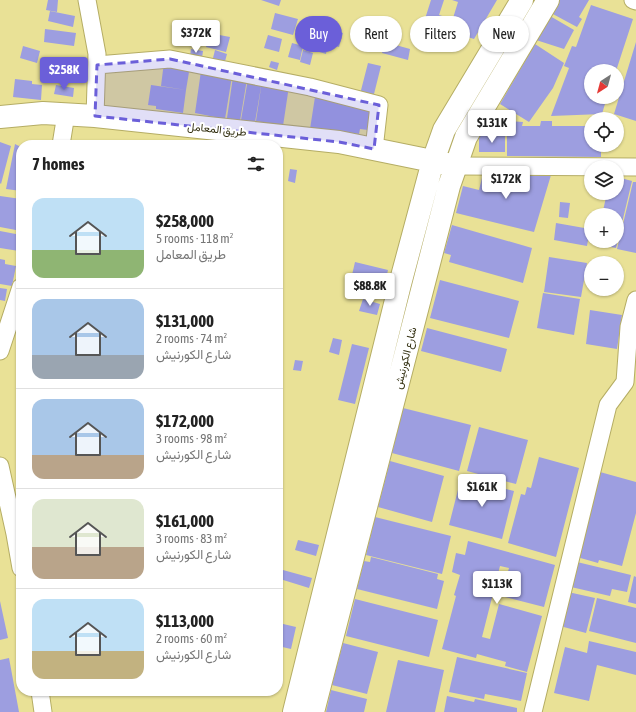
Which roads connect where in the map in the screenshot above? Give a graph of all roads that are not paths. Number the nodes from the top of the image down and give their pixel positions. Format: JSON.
{"nodes":[{"id":1,"x":87,"y":0,"type":"edge"},
{"id":2,"x":522,"y":0,"type":"edge"},
{"id":3,"x":548,"y":0,"type":"edge"},
{"id":4,"x":633,"y":0,"type":"edge"},
{"id":5,"x":636,"y":1,"type":"edge"},
{"id":6,"x":97,"y":66,"type":"junction"},
{"id":7,"x":66,"y":114,"type":"junction"},
{"id":8,"x":95,"y":116,"type":"junction"},
{"id":9,"x":0,"y":117,"type":"edge"},
{"id":10,"x":62,"y":140,"type":"edge"},
{"id":11,"x":374,"y":149,"type":"junction"},
{"id":12,"x":433,"y":161,"type":"junction"},
{"id":13,"x":456,"y":166,"type":"junction"},
{"id":14,"x":636,"y":167,"type":"edge"},
{"id":15,"x":636,"y":300,"type":"edge"},
{"id":16,"x":16,"y":302,"type":"edge"},
{"id":17,"x":0,"y":351,"type":"edge"},
{"id":18,"x":0,"y":466,"type":"edge"},
{"id":19,"x":16,"y":534,"type":"edge"},
{"id":20,"x":41,"y":696,"type":"edge"},
{"id":21,"x":43,"y":712,"type":"edge"},
{"id":22,"x":294,"y":712,"type":"edge"},
{"id":23,"x":313,"y":712,"type":"edge"},
{"id":24,"x":533,"y":712,"type":"edge"}],
"edges":[{"from":1,"to":6,"type":"street"},
{"from":2,"to":12,"type":"main road","name":"شارع الكورنيش"},
{"from":3,"to":13,"type":"main road","name":"شارع الكورنيش"},
{"from":4,"to":5,"type":"street"},
{"from":6,"to":8,"type":"street"},
{"from":6,"to":11,"type":"street"},
{"from":7,"to":8,"type":"main road","name":"طريق المعامل"},
{"from":7,"to":9,"type":"main road","name":"طريق المعامل"},
{"from":7,"to":10,"type":"street"},
{"from":8,"to":11,"type":"main road","name":"طريق المعامل"},
{"from":11,"to":12,"type":"main road","name":"طريق المعامل"},
{"from":12,"to":13,"type":"main road","name":"طريق المعامل"},
{"from":12,"to":22,"type":"main road","name":"شارع الكورنيش"},
{"from":13,"to":14,"type":"street"},
{"from":13,"to":23,"type":"main road","name":"شارع الكورنيش"},
{"from":15,"to":24,"type":"street"},
{"from":16,"to":17,"type":"street"},
{"from":18,"to":19,"type":"street"},
{"from":20,"to":21,"type":"street"}]}
